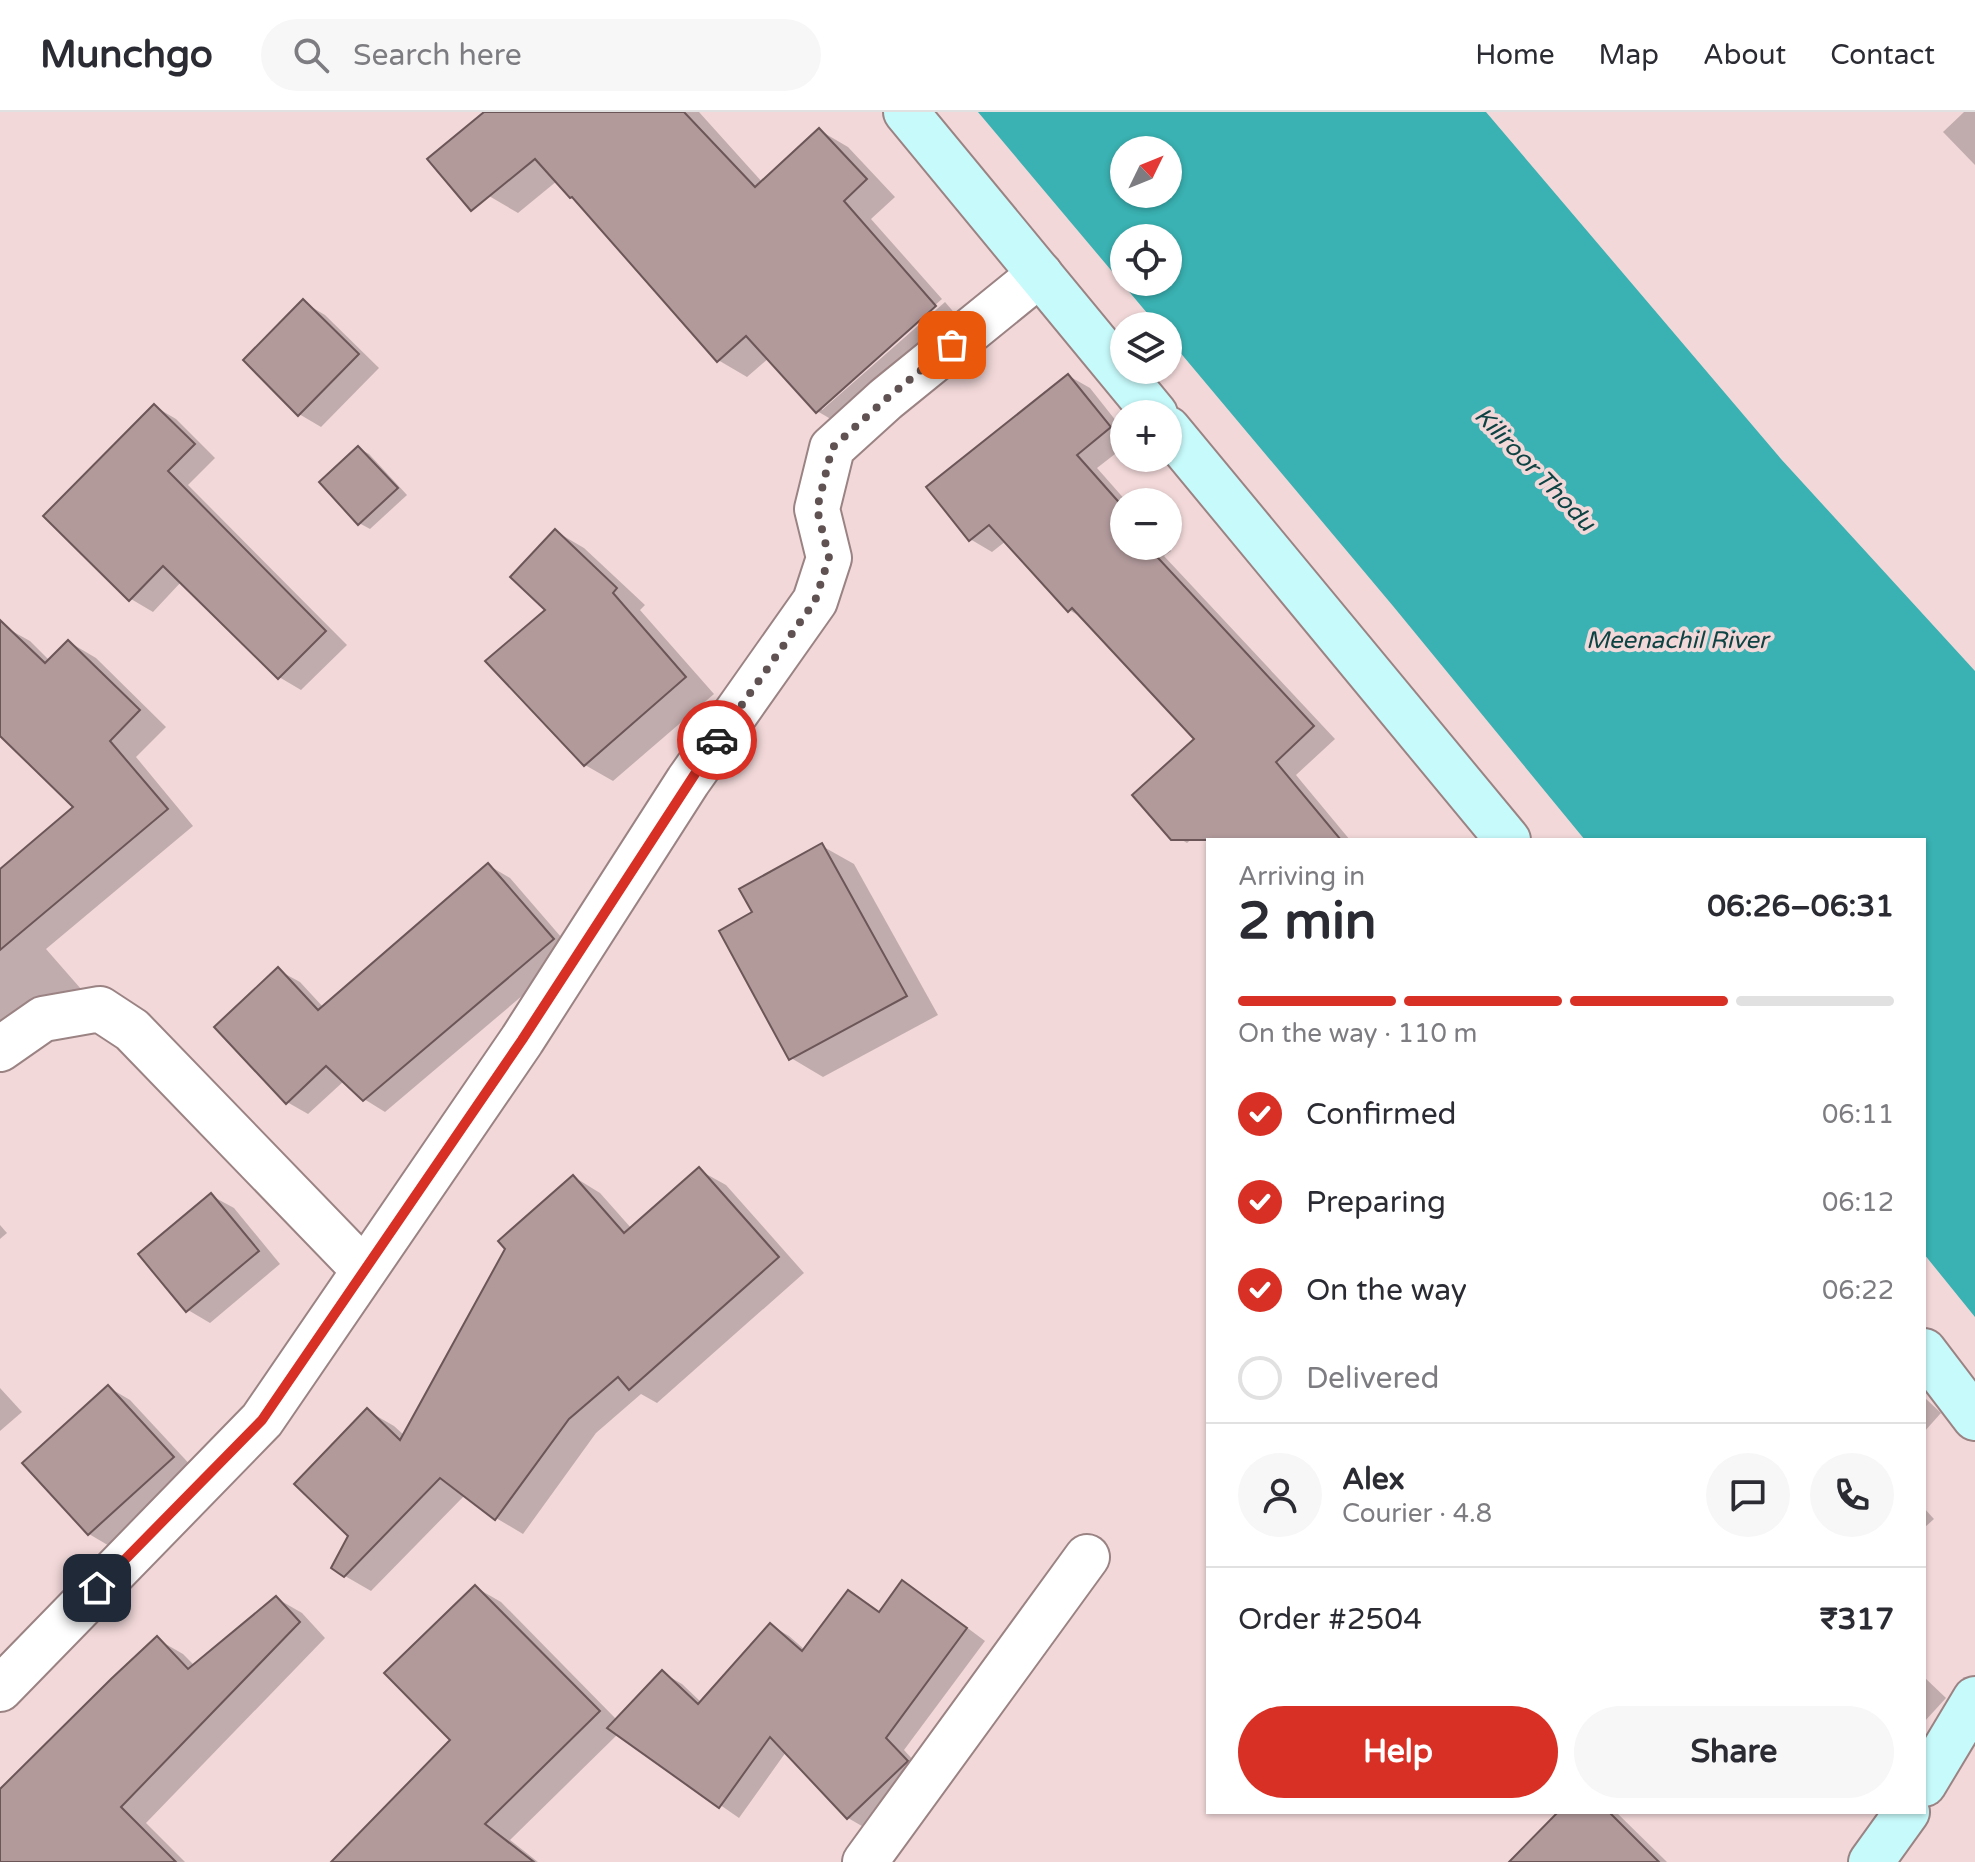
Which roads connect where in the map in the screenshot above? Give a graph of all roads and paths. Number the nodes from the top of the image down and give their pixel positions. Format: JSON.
{"nodes":[{"id":1,"x":906,"y":112,"type":"edge"},
{"id":2,"x":1040,"y":274,"type":"junction"},
{"id":3,"x":1144,"y":400,"type":"edge"},
{"id":4,"x":1182,"y":446,"type":"edge"},
{"id":5,"x":1506,"y":838,"type":"edge"},
{"id":6,"x":0,"y":1049,"type":"edge"},
{"id":7,"x":364,"y":1270,"type":"junction"},
{"id":8,"x":1926,"y":1354,"type":"edge"},
{"id":9,"x":1975,"y":1418,"type":"edge"},
{"id":10,"x":1087,"y":1557,"type":"dead end"},
{"id":11,"x":0,"y":1689,"type":"edge"},
{"id":12,"x":1975,"y":1699,"type":"edge"},
{"id":13,"x":1926,"y":1781,"type":"edge"},
{"id":14,"x":1906,"y":1814,"type":"edge"},
{"id":15,"x":865,"y":1862,"type":"edge"},
{"id":16,"x":1871,"y":1862,"type":"edge"}],
"edges":[{"from":1,"to":2,"type":"main road"},
{"from":2,"to":3,"type":"main road"},
{"from":2,"to":7,"type":"street"},
{"from":4,"to":5,"type":"main road"},
{"from":6,"to":7,"type":"street"},
{"from":7,"to":11,"type":"street"},
{"from":8,"to":9,"type":"main road"},
{"from":10,"to":15,"type":"street"},
{"from":12,"to":13,"type":"main road"},
{"from":14,"to":16,"type":"main road"}]}
